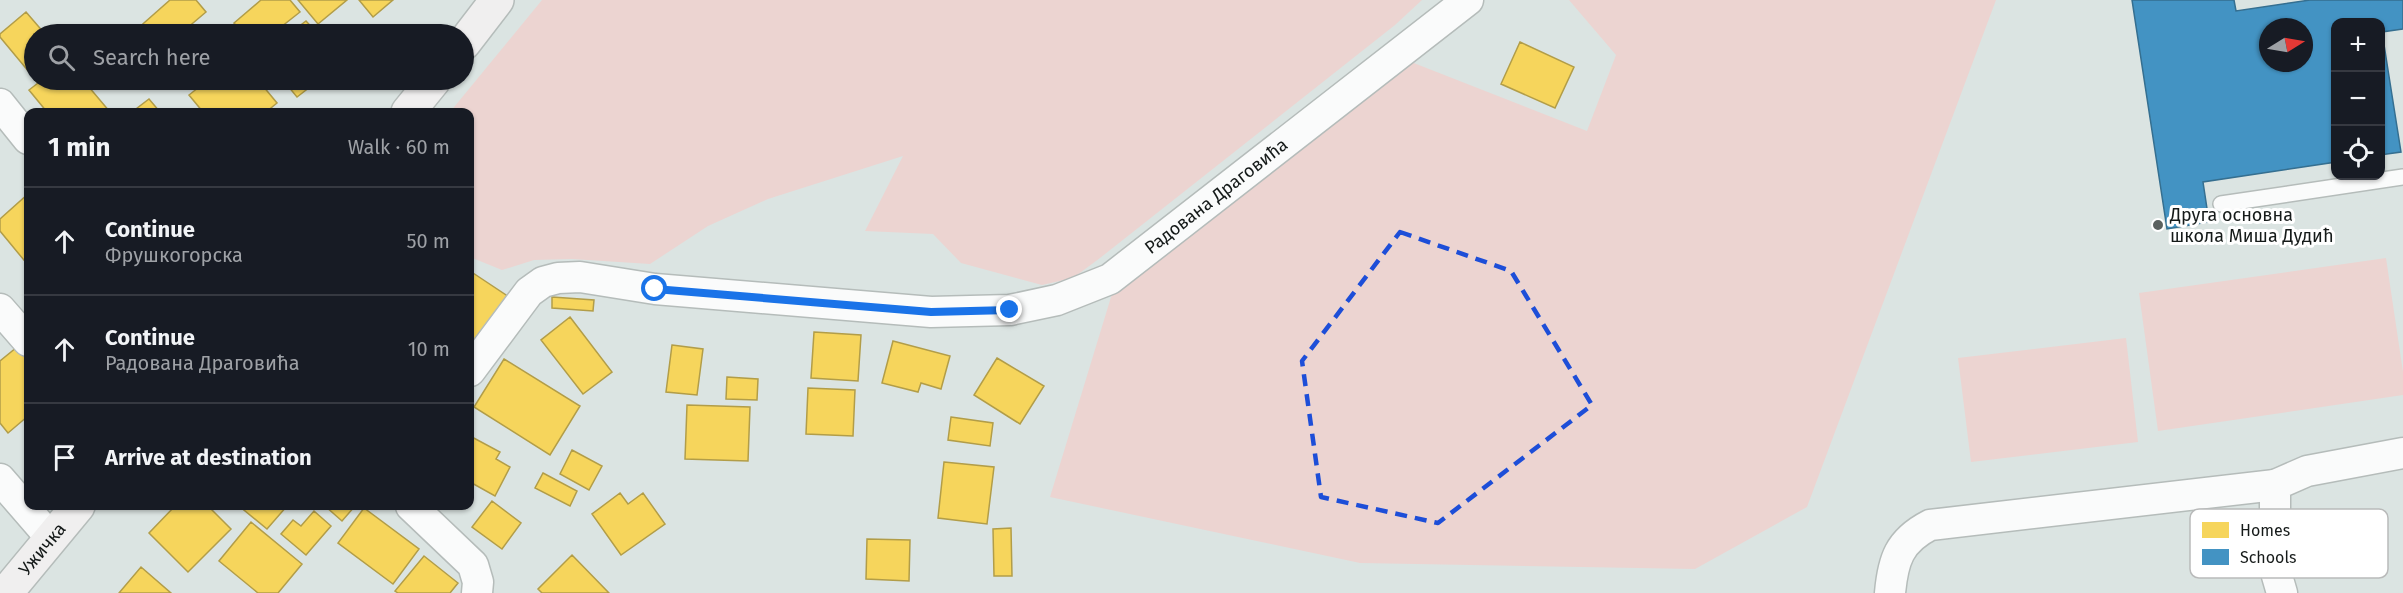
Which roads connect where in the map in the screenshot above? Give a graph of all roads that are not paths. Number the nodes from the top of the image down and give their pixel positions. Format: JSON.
{"nodes":[{"id":1,"x":497,"y":0,"type":"edge"},
{"id":2,"x":1468,"y":0,"type":"edge"},
{"id":3,"x":474,"y":30,"type":"edge"},
{"id":4,"x":427,"y":90,"type":"edge"},
{"id":5,"x":0,"y":104,"type":"edge"},
{"id":6,"x":411,"y":108,"type":"edge"},
{"id":7,"x":24,"y":134,"type":"edge"},
{"id":8,"x":2403,"y":177,"type":"edge"},
{"id":9,"x":2221,"y":204,"type":"dead end"},
{"id":10,"x":0,"y":309,"type":"edge"},
{"id":11,"x":24,"y":336,"type":"edge"},
{"id":12,"x":474,"y":366,"type":"edge"},
{"id":13,"x":2403,"y":453,"type":"edge"},
{"id":14,"x":0,"y":479,"type":"edge"},
{"id":15,"x":2275,"y":485,"type":"junction"},
{"id":16,"x":24,"y":507,"type":"edge"},
{"id":17,"x":2275,"y":509,"type":"edge"},
{"id":18,"x":27,"y":510,"type":"edge"},
{"id":19,"x":75,"y":510,"type":"edge"},
{"id":20,"x":415,"y":510,"type":"edge"},
{"id":21,"x":51,"y":538,"type":"junction"},
{"id":22,"x":2278,"y":578,"type":"edge"},
{"id":23,"x":6,"y":593,"type":"edge"},
{"id":24,"x":477,"y":593,"type":"edge"},
{"id":25,"x":1890,"y":593,"type":"edge"},
{"id":26,"x":2282,"y":593,"type":"edge"}],
"edges":[{"from":1,"to":3,"type":"main road"},
{"from":2,"to":12,"type":"street","name":"Радована Драговића"},
{"from":4,"to":6,"type":"main road"},
{"from":5,"to":7,"type":"street"},
{"from":8,"to":9,"type":"lane"},
{"from":10,"to":11,"type":"street"},
{"from":13,"to":15,"type":"street"},
{"from":14,"to":16,"type":"street"},
{"from":15,"to":17,"type":"street"},
{"from":15,"to":25,"type":"street"},
{"from":18,"to":21,"type":"street"},
{"from":19,"to":21,"type":"main road","name":"Ужичка"},
{"from":20,"to":24,"type":"street"},
{"from":21,"to":23,"type":"main road","name":"Ужичка"},
{"from":22,"to":26,"type":"street"}]}
